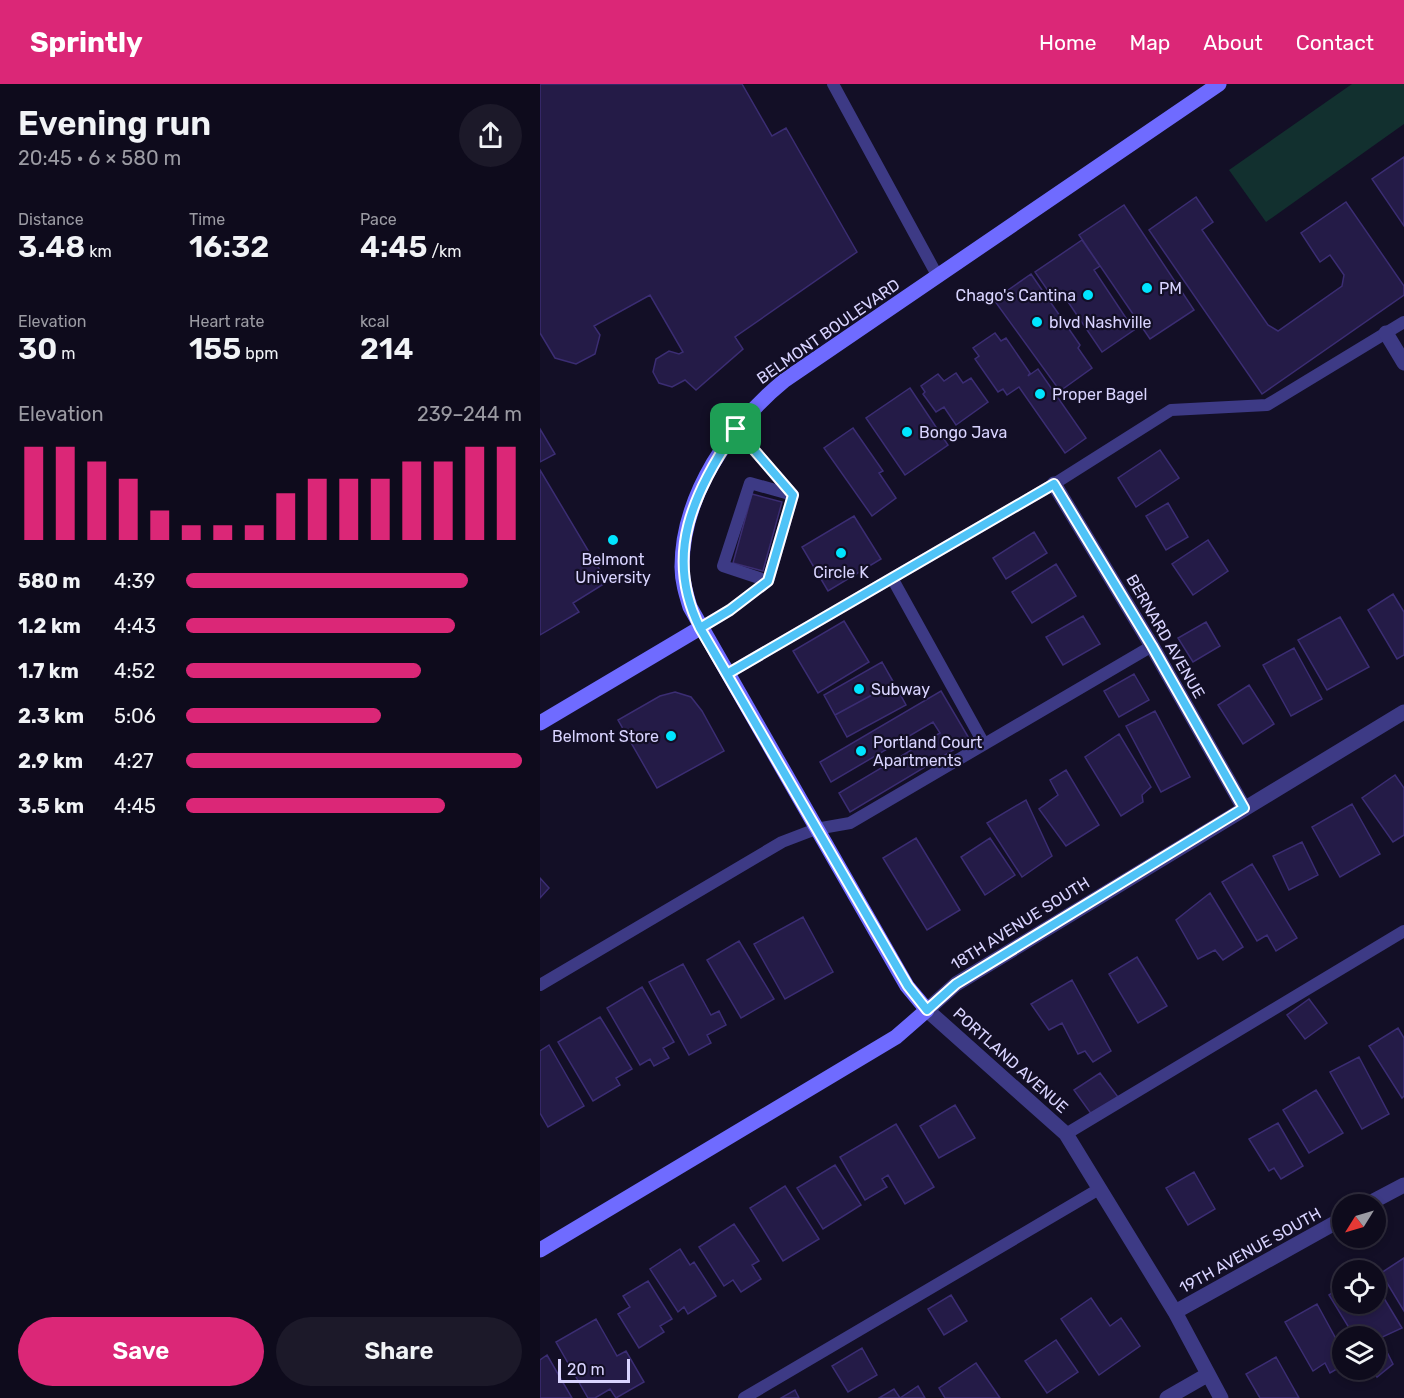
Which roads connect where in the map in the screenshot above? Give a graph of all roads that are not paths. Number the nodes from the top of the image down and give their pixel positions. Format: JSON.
{"nodes":[{"id":1,"x":833,"y":84,"type":"edge"},
{"id":2,"x":1219,"y":84,"type":"edge"},
{"id":3,"x":938,"y":275,"type":"junction"},
{"id":4,"x":1404,"y":322,"type":"edge"},
{"id":5,"x":1386,"y":333,"type":"junction"},
{"id":6,"x":1404,"y":363,"type":"edge"},
{"id":7,"x":736,"y":429,"type":"junction"},
{"id":8,"x":1054,"y":484,"type":"junction"},
{"id":9,"x":793,"y":495,"type":"junction"},
{"id":10,"x":892,"y":578,"type":"junction"},
{"id":11,"x":768,"y":581,"type":"junction"},
{"id":12,"x":700,"y":628,"type":"junction"},
{"id":13,"x":1152,"y":646,"type":"junction"},
{"id":14,"x":727,"y":674,"type":"junction"},
{"id":15,"x":1404,"y":712,"type":"edge"},
{"id":16,"x":540,"y":723,"type":"edge"},
{"id":17,"x":984,"y":744,"type":"junction"},
{"id":18,"x":1244,"y":808,"type":"junction"},
{"id":19,"x":816,"y":829,"type":"junction"},
{"id":20,"x":1404,"y":931,"type":"edge"},
{"id":21,"x":540,"y":985,"type":"edge"},
{"id":22,"x":927,"y":1010,"type":"junction"},
{"id":23,"x":1066,"y":1134,"type":"junction"},
{"id":24,"x":1404,"y":1185,"type":"edge"},
{"id":25,"x":1099,"y":1189,"type":"junction"},
{"id":26,"x":1386,"y":1194,"type":"edge"},
{"id":27,"x":1332,"y":1225,"type":"edge"},
{"id":28,"x":540,"y":1250,"type":"edge"},
{"id":29,"x":1175,"y":1312,"type":"junction"},
{"id":30,"x":1207,"y":1375,"type":"junction"},
{"id":31,"x":744,"y":1398,"type":"edge"},
{"id":32,"x":1167,"y":1398,"type":"edge"},
{"id":33,"x":1221,"y":1398,"type":"edge"}],
"edges":[{"from":1,"to":3,"type":"lane"},
{"from":2,"to":3,"type":"street","name":"BELMONT BOULEVARD"},
{"from":3,"to":7,"type":"street","name":"BELMONT BOULEVARD"},
{"from":4,"to":5,"type":"lane"},
{"from":5,"to":6,"type":"street"},
{"from":5,"to":8,"type":"lane"},
{"from":7,"to":9,"type":"lane"},
{"from":7,"to":12,"type":"street","name":"BELMONT BOULEVARD"},
{"from":8,"to":10,"type":"lane"},
{"from":8,"to":13,"type":"street","name":"BERNARD AVENUE"},
{"from":9,"to":11,"type":"lane"},
{"from":9,"to":11,"type":"lane"},
{"from":10,"to":14,"type":"lane"},
{"from":10,"to":17,"type":"lane"},
{"from":11,"to":12,"type":"lane"},
{"from":12,"to":14,"type":"street","name":"PORTLAND AVENUE"},
{"from":12,"to":16,"type":"street"},
{"from":13,"to":17,"type":"lane"},
{"from":13,"to":18,"type":"street","name":"BERNARD AVENUE"},
{"from":14,"to":19,"type":"street","name":"PORTLAND AVENUE"},
{"from":15,"to":18,"type":"street","name":"18TH AVENUE SOUTH"},
{"from":17,"to":19,"type":"lane"},
{"from":18,"to":22,"type":"street","name":"18TH AVENUE SOUTH"},
{"from":19,"to":21,"type":"lane"},
{"from":19,"to":22,"type":"street","name":"PORTLAND AVENUE"},
{"from":20,"to":23,"type":"lane"},
{"from":22,"to":23,"type":"street","name":"PORTLAND AVENUE"},
{"from":22,"to":28,"type":"street","name":"18TH AVENUE SOUTH"},
{"from":23,"to":25,"type":"street","name":"PORTLAND AVENUE"},
{"from":24,"to":26,"type":"street"},
{"from":25,"to":29,"type":"street","name":"PORTLAND AVENUE"},
{"from":25,"to":31,"type":"lane"},
{"from":27,"to":29,"type":"street","name":"19TH AVENUE SOUTH"},
{"from":29,"to":30,"type":"street","name":"PORTLAND AVENUE"},
{"from":30,"to":32,"type":"street"},
{"from":30,"to":33,"type":"street","name":"PORTLAND AVENUE"}]}
